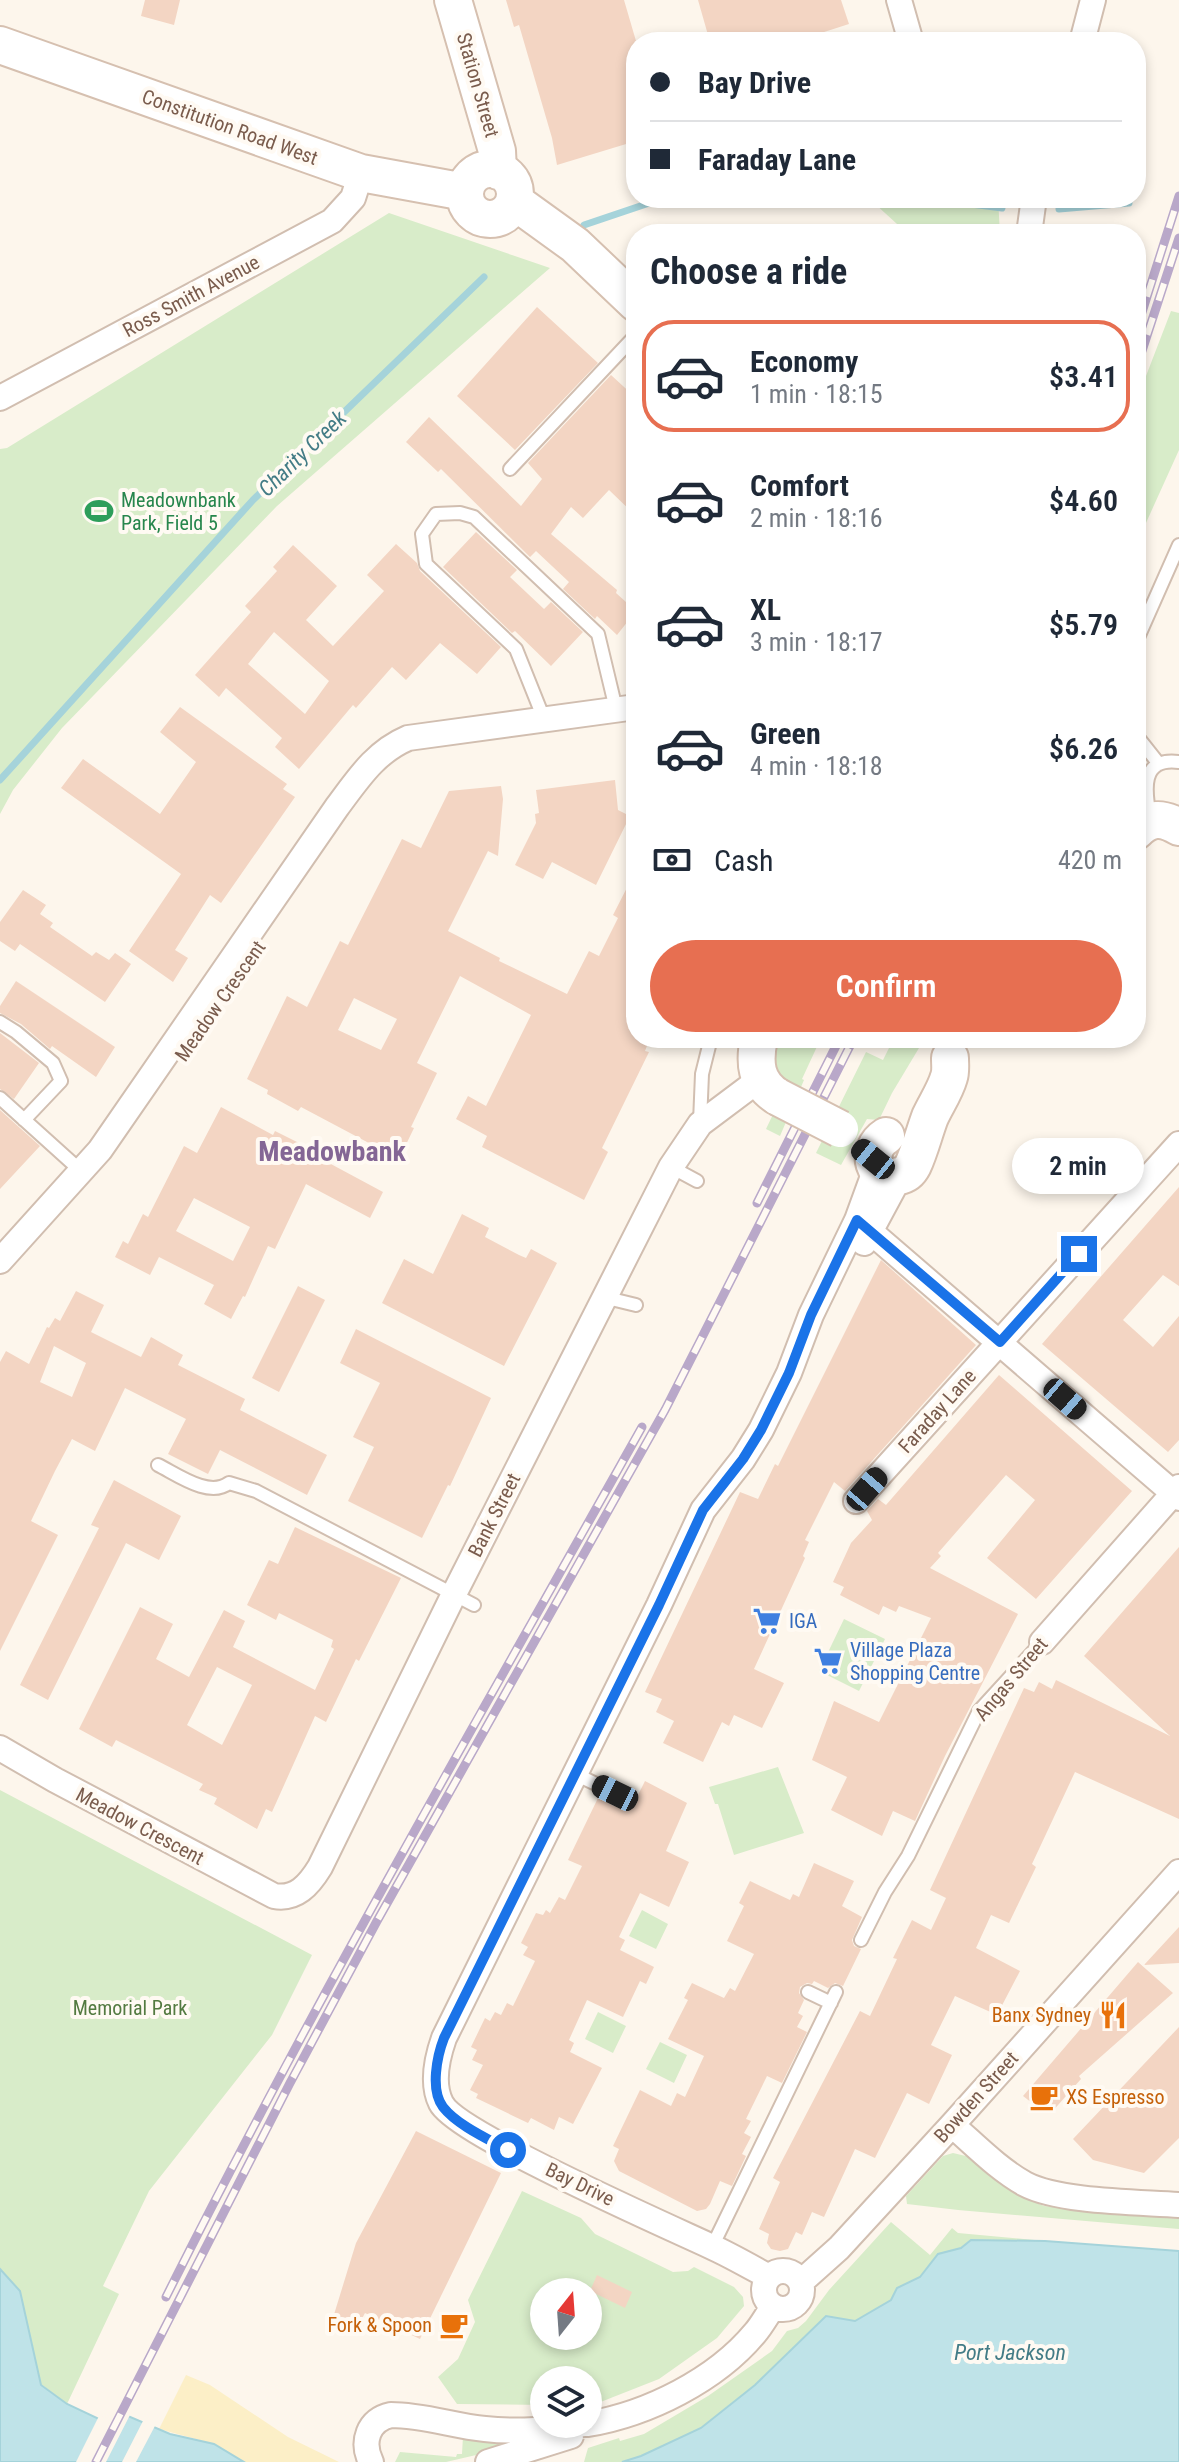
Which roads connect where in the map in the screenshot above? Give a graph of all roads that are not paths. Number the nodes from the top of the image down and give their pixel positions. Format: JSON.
{"nodes":[{"id":1,"x":453,"y":0,"type":"edge"},
{"id":2,"x":899,"y":0,"type":"edge"},
{"id":3,"x":1093,"y":0,"type":"edge"},
{"id":4,"x":908,"y":32,"type":"edge"},
{"id":5,"x":1085,"y":32,"type":"edge"},
{"id":6,"x":0,"y":45,"type":"edge"},
{"id":7,"x":361,"y":173,"type":"junction"},
{"id":8,"x":506,"y":186,"type":"junction"},
{"id":9,"x":626,"y":293,"type":"edge"},
{"id":10,"x":626,"y":346,"type":"edge"},
{"id":11,"x":0,"y":398,"type":"edge"},
{"id":12,"x":510,"y":469,"type":"dead end"},
{"id":13,"x":1179,"y":545,"type":"edge"},
{"id":14,"x":1146,"y":619,"type":"edge"},
{"id":15,"x":626,"y":708,"type":"edge"},
{"id":16,"x":544,"y":719,"type":"junction"},
{"id":17,"x":444,"y":732,"type":"junction"},
{"id":18,"x":1146,"y":748,"type":"edge"},
{"id":19,"x":1179,"y":762,"type":"edge"},
{"id":20,"x":1159,"y":764,"type":"junction"},
{"id":21,"x":1155,"y":826,"type":"edge"},
{"id":22,"x":0,"y":1022,"type":"edge"},
{"id":23,"x":708,"y":1048,"type":"edge"},
{"id":24,"x":758,"y":1048,"type":"edge"},
{"id":25,"x":955,"y":1048,"type":"edge"},
{"id":26,"x":769,"y":1088,"type":"junction"},
{"id":27,"x":0,"y":1098,"type":"edge"},
{"id":28,"x":24,"y":1120,"type":"junction"},
{"id":29,"x":700,"y":1124,"type":"junction"},
{"id":30,"x":1179,"y":1144,"type":"edge"},
{"id":31,"x":878,"y":1148,"type":"junction"},
{"id":32,"x":671,"y":1167,"type":"junction"},
{"id":33,"x":81,"y":1171,"type":"junction"},
{"id":34,"x":697,"y":1181,"type":"dead end"},
{"id":35,"x":864,"y":1226,"type":"junction"},
{"id":36,"x":3,"y":1251,"type":"edge"},
{"id":37,"x":0,"y":1278,"type":"edge"},
{"id":38,"x":603,"y":1297,"type":"junction"},
{"id":39,"x":636,"y":1305,"type":"dead end"},
{"id":40,"x":1000,"y":1342,"type":"junction"},
{"id":41,"x":158,"y":1465,"type":"dead end"},
{"id":42,"x":1177,"y":1493,"type":"edge"},
{"id":43,"x":856,"y":1501,"type":"dead end"},
{"id":44,"x":464,"y":1600,"type":"junction"},
{"id":45,"x":1042,"y":1642,"type":"joint"},
{"id":46,"x":0,"y":1748,"type":"edge"},
{"id":47,"x":575,"y":1774,"type":"junction"},
{"id":48,"x":615,"y":1793,"type":"dead end"},
{"id":49,"x":1179,"y":1872,"type":"edge"},
{"id":50,"x":283,"y":1898,"type":"joint"},
{"id":51,"x":861,"y":1940,"type":"dead end"},
{"id":52,"x":808,"y":1992,"type":"dead end"},
{"id":53,"x":952,"y":2125,"type":"junction"},
{"id":54,"x":1179,"y":2205,"type":"edge"},
{"id":55,"x":712,"y":2247,"type":"junction"},
{"id":56,"x":769,"y":2277,"type":"junction"},
{"id":57,"x":801,"y":2282,"type":"junction"},
{"id":58,"x":773,"y":2307,"type":"junction"},
{"id":59,"x":602,"y":2420,"type":"edge"},
{"id":60,"x":530,"y":2431,"type":"edge"},
{"id":61,"x":564,"y":2438,"type":"edge"},
{"id":62,"x":371,"y":2462,"type":"edge"},
{"id":63,"x":488,"y":2462,"type":"edge"}],
"edges":[{"from":1,"to":8,"type":"main road","name":"Station Street"},
{"from":2,"to":4,"type":"street"},
{"from":3,"to":5,"type":"street"},
{"from":6,"to":7,"type":"main road","name":"Constitution Road West"},
{"from":7,"to":8,"type":"main road","name":"Constitution Road West"},
{"from":7,"to":11,"type":"street","name":"Ross Smith Avenue"},
{"from":8,"to":9,"type":"main road"},
{"from":10,"to":12,"type":"lane"},
{"from":13,"to":14,"type":"lane"},
{"from":15,"to":16,"type":"street","name":"Meadow Crescent"},
{"from":15,"to":16,"type":"lane"},
{"from":16,"to":17,"type":"street","name":"Meadow Crescent"},
{"from":17,"to":33,"type":"street","name":"Meadow Crescent"},
{"from":17,"to":37,"type":"street","name":"Meadow Crescent"},
{"from":18,"to":20,"type":"lane"},
{"from":19,"to":20,"type":"lane"},
{"from":20,"to":21,"type":"lane"},
{"from":22,"to":28,"type":"lane"},
{"from":23,"to":29,"type":"lane"},
{"from":24,"to":26,"type":"main road"},
{"from":25,"to":31,"type":"main road"},
{"from":26,"to":29,"type":"street","name":"Bank Street"},
{"from":26,"to":31,"type":"main road","bridge":true},
{"from":27,"to":28,"type":"lane"},
{"from":28,"to":33,"type":"lane"},
{"from":29,"to":32,"type":"street","name":"Bank Street"},
{"from":30,"to":40,"type":"street","name":"Faraday Lane"},
{"from":31,"to":35,"type":"street","name":"Bay Drive"},
{"from":32,"to":34,"type":"lane"},
{"from":32,"to":38,"type":"street","name":"Bank Street"},
{"from":33,"to":36,"type":"street","name":"Meadow Crescent"},
{"from":35,"to":40,"type":"street"},
{"from":35,"to":47,"type":"street","name":"Bay Drive"},
{"from":38,"to":39,"type":"lane"},
{"from":38,"to":44,"type":"street","name":"Bank Street"},
{"from":40,"to":42,"type":"street"},
{"from":40,"to":43,"type":"street","name":"Faraday Lane"},
{"from":41,"to":44,"type":"lane"},
{"from":42,"to":45,"type":"street","name":"Angas Street"},
{"from":44,"to":50,"type":"street","name":"Bank Street"},
{"from":45,"to":51,"type":"lane","name":"Angas Street"},
{"from":46,"to":50,"type":"street","name":"Meadow Crescent"},
{"from":47,"to":48,"type":"lane"},
{"from":47,"to":55,"type":"street","name":"Bay Drive"},
{"from":49,"to":53,"type":"street","name":"Bowden Street"},
{"from":52,"to":55,"type":"lane"},
{"from":53,"to":54,"type":"street"},
{"from":53,"to":57,"type":"street","name":"Bowden Street"},
{"from":55,"to":56,"type":"street","name":"Bay Drive"},
{"from":56,"to":57,"type":"street"},
{"from":56,"to":58,"type":"street"},
{"from":57,"to":58,"type":"street"},
{"from":58,"to":59,"type":"street"},
{"from":60,"to":62,"type":"street"},
{"from":61,"to":63,"type":"street"}]}
